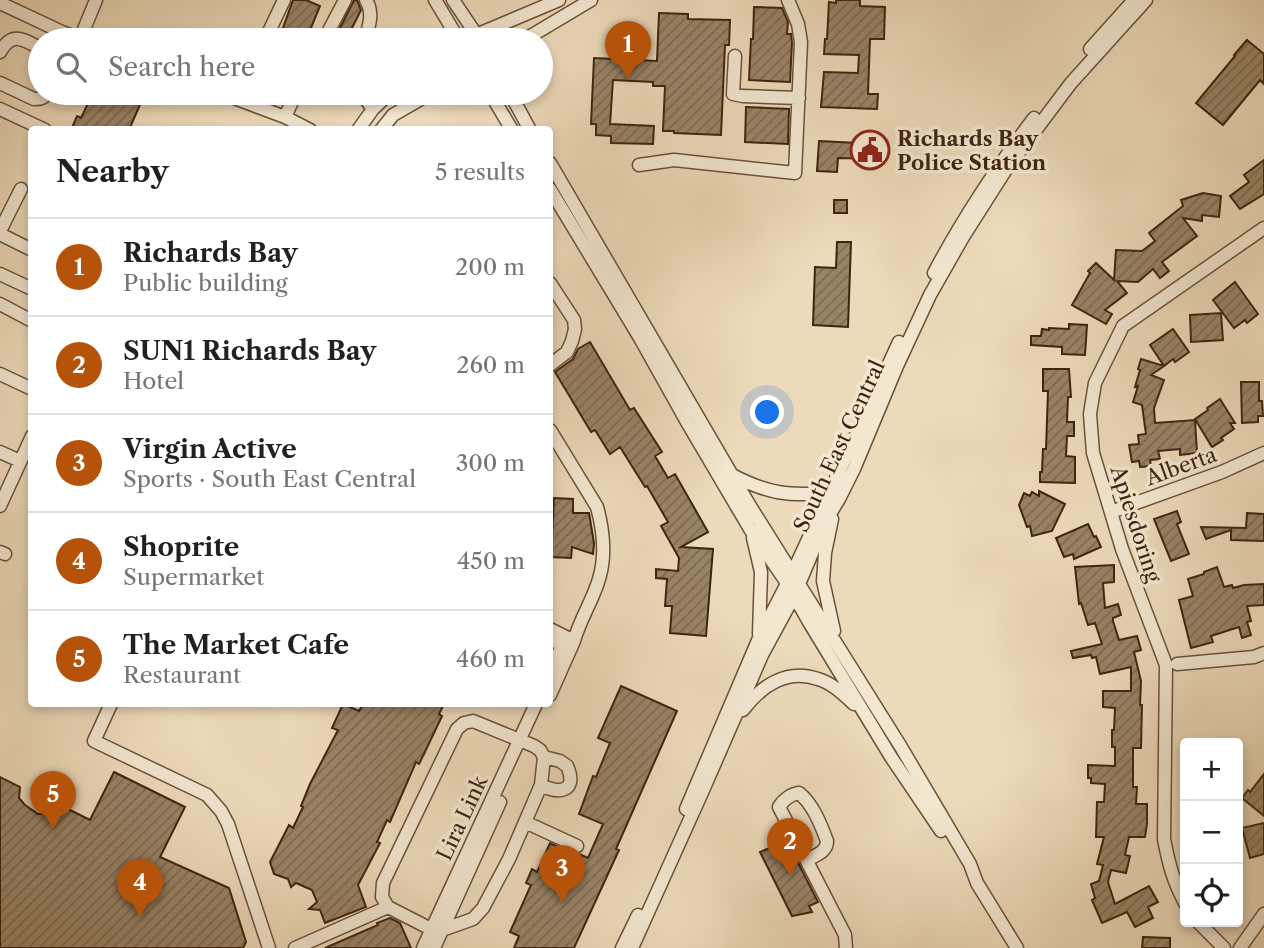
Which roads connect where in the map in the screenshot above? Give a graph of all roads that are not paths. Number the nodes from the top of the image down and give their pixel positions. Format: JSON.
{"nodes":[{"id":1,"x":96,"y":0,"type":"edge"},
{"id":2,"x":284,"y":0,"type":"edge"},
{"id":3,"x":345,"y":0,"type":"edge"},
{"id":4,"x":366,"y":0,"type":"edge"},
{"id":5,"x":435,"y":0,"type":"edge"},
{"id":6,"x":453,"y":0,"type":"edge"},
{"id":7,"x":559,"y":0,"type":"edge"},
{"id":8,"x":591,"y":0,"type":"edge"},
{"id":9,"x":788,"y":0,"type":"edge"},
{"id":10,"x":1134,"y":0,"type":"edge"},
{"id":11,"x":1146,"y":0,"type":"edge"},
{"id":12,"x":0,"y":3,"type":"edge"},
{"id":13,"x":53,"y":28,"type":"edge"},
{"id":14,"x":86,"y":28,"type":"edge"},
{"id":15,"x":271,"y":28,"type":"edge"},
{"id":16,"x":330,"y":28,"type":"edge"},
{"id":17,"x":368,"y":28,"type":"edge"},
{"id":18,"x":452,"y":28,"type":"edge"},
{"id":19,"x":468,"y":28,"type":"edge"},
{"id":20,"x":496,"y":28,"type":"edge"},
{"id":21,"x":544,"y":28,"type":"edge"},
{"id":22,"x":28,"y":42,"type":"edge"},
{"id":23,"x":0,"y":52,"type":"edge"},
{"id":24,"x":735,"y":55,"type":"dead end"},
{"id":25,"x":0,"y":83,"type":"edge"},
{"id":26,"x":28,"y":96,"type":"edge"},
{"id":27,"x":799,"y":98,"type":"junction"},
{"id":28,"x":259,"y":105,"type":"edge"},
{"id":29,"x":290,"y":105,"type":"edge"},
{"id":30,"x":370,"y":105,"type":"edge"},
{"id":31,"x":377,"y":105,"type":"edge"},
{"id":32,"x":410,"y":105,"type":"edge"},
{"id":33,"x":496,"y":105,"type":"edge"},
{"id":34,"x":516,"y":105,"type":"edge"},
{"id":35,"x":0,"y":109,"type":"edge"},
{"id":36,"x":373,"y":109,"type":"junction"},
{"id":37,"x":285,"y":117,"type":"junction"},
{"id":38,"x":36,"y":126,"type":"edge"},
{"id":39,"x":302,"y":126,"type":"edge"},
{"id":40,"x":361,"y":126,"type":"edge"},
{"id":41,"x":384,"y":126,"type":"edge"},
{"id":42,"x":510,"y":126,"type":"edge"},
{"id":43,"x":528,"y":126,"type":"edge"},
{"id":44,"x":639,"y":165,"type":"dead end"},
{"id":45,"x":553,"y":168,"type":"edge"},
{"id":46,"x":21,"y":189,"type":"dead end"},
{"id":47,"x":553,"y":194,"type":"edge"},
{"id":48,"x":1264,"y":228,"type":"edge"},
{"id":49,"x":0,"y":233,"type":"edge"},
{"id":50,"x":28,"y":248,"type":"edge"},
{"id":51,"x":0,"y":274,"type":"edge"},
{"id":52,"x":28,"y":287,"type":"edge"},
{"id":53,"x":553,"y":288,"type":"edge"},
{"id":54,"x":0,"y":304,"type":"edge"},
{"id":55,"x":28,"y":319,"type":"edge"},
{"id":56,"x":553,"y":363,"type":"edge"},
{"id":57,"x":0,"y":374,"type":"edge"},
{"id":58,"x":0,"y":383,"type":"edge"},
{"id":59,"x":28,"y":387,"type":"edge"},
{"id":60,"x":28,"y":395,"type":"edge"},
{"id":61,"x":553,"y":435,"type":"edge"},
{"id":62,"x":28,"y":444,"type":"edge"},
{"id":63,"x":0,"y":452,"type":"edge"},
{"id":64,"x":1264,"y":453,"type":"edge"},
{"id":65,"x":20,"y":461,"type":"junction"},
{"id":66,"x":732,"y":475,"type":"junction"},
{"id":67,"x":834,"y":496,"type":"junction"},
{"id":68,"x":0,"y":506,"type":"edge"},
{"id":69,"x":1111,"y":512,"type":"junction"},
{"id":70,"x":750,"y":529,"type":"junction"},
{"id":71,"x":793,"y":584,"type":"junction"},
{"id":72,"x":553,"y":631,"type":"edge"},
{"id":73,"x":759,"y":638,"type":"junction"},
{"id":74,"x":553,"y":640,"type":"edge"},
{"id":75,"x":835,"y":641,"type":"junction"},
{"id":76,"x":568,"y":643,"type":"junction"},
{"id":77,"x":1264,"y":653,"type":"edge"},
{"id":78,"x":1177,"y":664,"type":"dead end"},
{"id":79,"x":553,"y":669,"type":"edge"},
{"id":80,"x":553,"y":686,"type":"edge"},
{"id":81,"x":110,"y":707,"type":"edge"},
{"id":82,"x":535,"y":707,"type":"edge"},
{"id":83,"x":543,"y":707,"type":"edge"},
{"id":84,"x":865,"y":713,"type":"junction"},
{"id":85,"x":732,"y":726,"type":"junction"},
{"id":86,"x":523,"y":743,"type":"junction"},
{"id":87,"x":544,"y":757,"type":"junction"},
{"id":88,"x":541,"y":785,"type":"junction"},
{"id":89,"x":525,"y":822,"type":"junction"},
{"id":90,"x":578,"y":846,"type":"dead end"},
{"id":91,"x":807,"y":860,"type":"junction"},
{"id":92,"x":977,"y":883,"type":"junction"},
{"id":93,"x":1180,"y":895,"type":"edge"},
{"id":94,"x":388,"y":907,"type":"junction"},
{"id":95,"x":1264,"y":914,"type":"edge"},
{"id":96,"x":1203,"y":927,"type":"edge"},
{"id":97,"x":437,"y":930,"type":"junction"},
{"id":98,"x":269,"y":948,"type":"edge"},
{"id":99,"x":295,"y":948,"type":"edge"},
{"id":100,"x":423,"y":948,"type":"edge"},
{"id":101,"x":434,"y":948,"type":"edge"},
{"id":102,"x":622,"y":948,"type":"edge"},
{"id":103,"x":632,"y":948,"type":"edge"},
{"id":104,"x":846,"y":948,"type":"edge"},
{"id":105,"x":1017,"y":948,"type":"edge"},
{"id":106,"x":1224,"y":948,"type":"edge"},
{"id":107,"x":1240,"y":948,"type":"edge"}],
"edges":[{"from":1,"to":14,"type":"street"},
{"from":2,"to":15,"type":"street"},
{"from":3,"to":16,"type":"street"},
{"from":4,"to":17,"type":"street"},
{"from":5,"to":18,"type":"street"},
{"from":6,"to":19,"type":"street"},
{"from":7,"to":20,"type":"street"},
{"from":8,"to":21,"type":"street"},
{"from":9,"to":27,"type":"street"},
{"from":10,"to":67,"type":"street","name":"South East Central"},
{"from":11,"to":67,"type":"street","name":"South East Central"},
{"from":12,"to":13,"type":"street"},
{"from":22,"to":23,"type":"street"},
{"from":24,"to":27,"type":"street"},
{"from":25,"to":26,"type":"street"},
{"from":27,"to":44,"type":"street"},
{"from":28,"to":37,"type":"street"},
{"from":29,"to":37,"type":"street"},
{"from":30,"to":36,"type":"street"},
{"from":31,"to":36,"type":"street"},
{"from":32,"to":41,"type":"street"},
{"from":33,"to":42,"type":"street"},
{"from":34,"to":43,"type":"street"},
{"from":35,"to":38,"type":"street"},
{"from":36,"to":40,"type":"street"},
{"from":37,"to":39,"type":"street"},
{"from":45,"to":66,"type":"street"},
{"from":46,"to":49,"type":"street"},
{"from":47,"to":70,"type":"street"},
{"from":48,"to":69,"type":"street","name":"Apiesdoring"},
{"from":49,"to":50,"type":"street"},
{"from":51,"to":52,"type":"street"},
{"from":53,"to":56,"type":"street"},
{"from":54,"to":55,"type":"street"},
{"from":57,"to":59,"type":"street"},
{"from":58,"to":60,"type":"street"},
{"from":61,"to":76,"type":"street"},
{"from":62,"to":65,"type":"street"},
{"from":63,"to":65,"type":"street"},
{"from":64,"to":69,"type":"street","name":"Alberta"},
{"from":65,"to":68,"type":"street"},
{"from":66,"to":67,"type":"street"},
{"from":66,"to":71,"type":"street"},
{"from":67,"to":71,"type":"street","name":"South East Central"},
{"from":67,"to":75,"type":"street"},
{"from":69,"to":93,"type":"street","name":"Apiesdoring"},
{"from":70,"to":71,"type":"street"},
{"from":70,"to":73,"type":"street"},
{"from":71,"to":73,"type":"street","name":"South East Central"},
{"from":71,"to":75,"type":"street"},
{"from":71,"to":84,"type":"street"},
{"from":71,"to":85,"type":"street","name":"South East Central"},
{"from":72,"to":76,"type":"street"},
{"from":73,"to":102,"type":"street","name":"South East Central"},
{"from":74,"to":76,"type":"street"},
{"from":75,"to":92,"type":"street"},
{"from":76,"to":79,"type":"street"},
{"from":76,"to":80,"type":"street"},
{"from":77,"to":78,"type":"street"},
{"from":81,"to":98,"type":"street"},
{"from":82,"to":86,"type":"street","name":"Lira Link"},
{"from":83,"to":86,"type":"street","name":"Lira Link"},
{"from":84,"to":85,"type":"street"},
{"from":84,"to":92,"type":"street"},
{"from":85,"to":103,"type":"street","name":"South East Central"},
{"from":86,"to":87,"type":"street"},
{"from":86,"to":94,"type":"street"},
{"from":86,"to":97,"type":"street","name":"Lira Link"},
{"from":87,"to":88,"type":"street"},
{"from":87,"to":88,"type":"street"},
{"from":88,"to":89,"type":"street"},
{"from":89,"to":90,"type":"street"},
{"from":89,"to":97,"type":"street"},
{"from":91,"to":91,"type":"street"},
{"from":91,"to":104,"type":"street"},
{"from":92,"to":105,"type":"street"},
{"from":94,"to":97,"type":"street"},
{"from":94,"to":99,"type":"street"},
{"from":95,"to":107,"type":"street"},
{"from":96,"to":106,"type":"street"},
{"from":97,"to":100,"type":"street","name":"Lira Link"},
{"from":97,"to":101,"type":"street","name":"Lira Link"}]}
